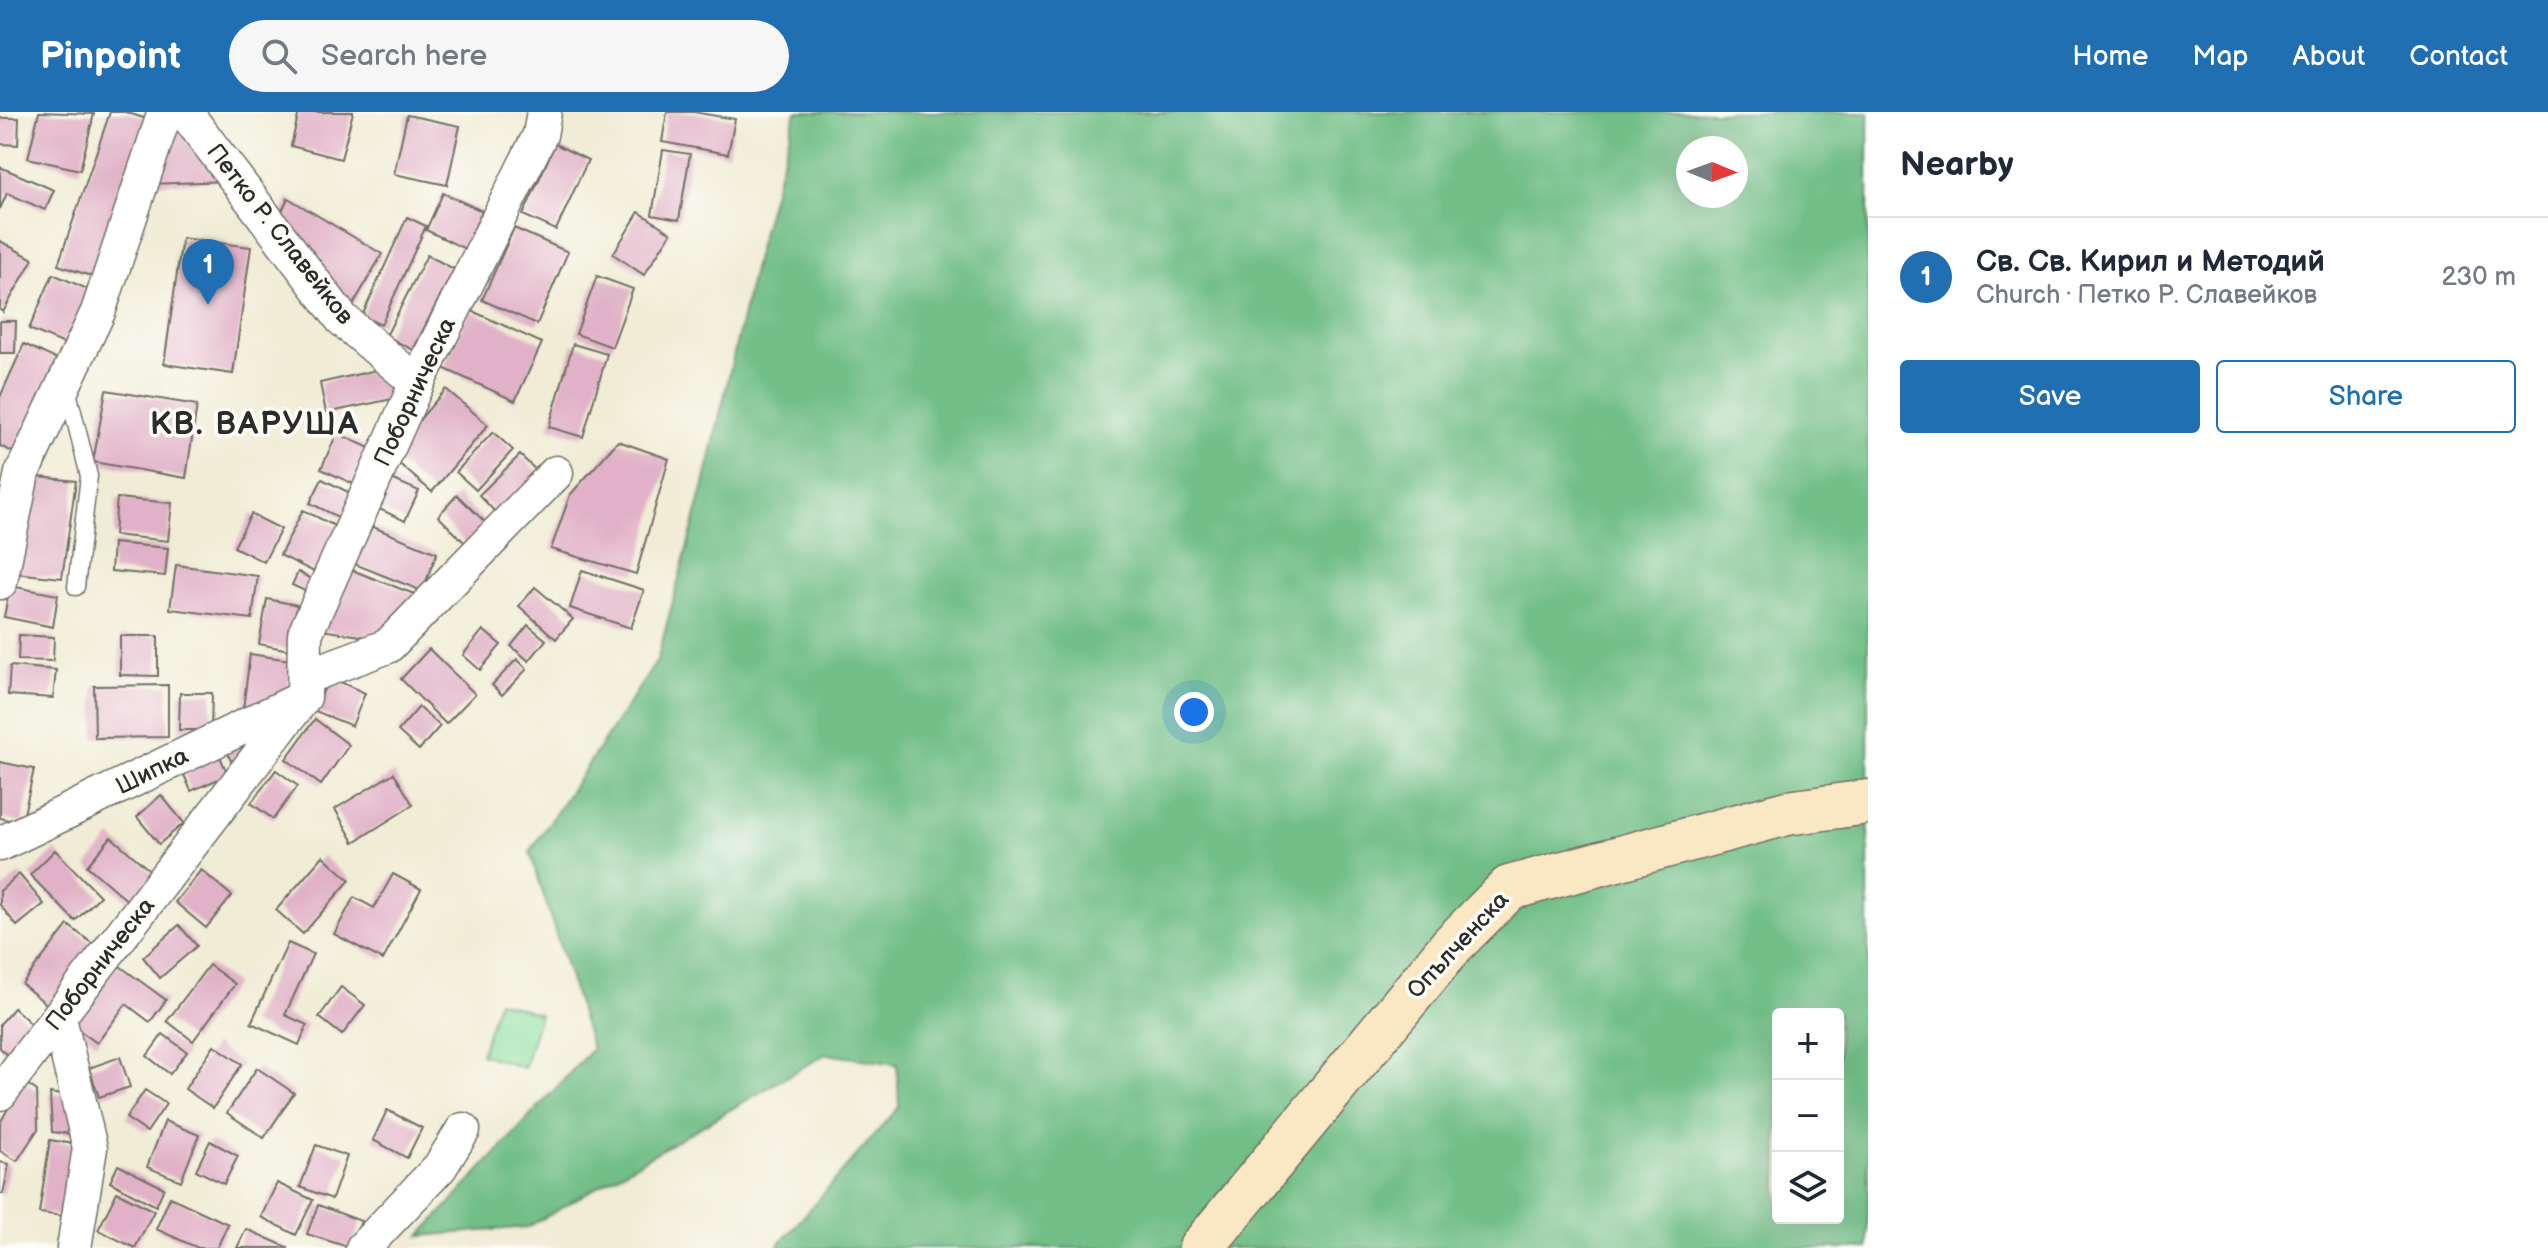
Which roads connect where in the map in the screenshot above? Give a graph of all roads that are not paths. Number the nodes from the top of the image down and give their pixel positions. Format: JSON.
{"nodes":[{"id":1,"x":165,"y":112,"type":"edge"},
{"id":2,"x":185,"y":112,"type":"edge"},
{"id":3,"x":544,"y":112,"type":"edge"},
{"id":4,"x":65,"y":382,"type":"junction"},
{"id":5,"x":417,"y":383,"type":"junction"},
{"id":6,"x":556,"y":473,"type":"dead end"},
{"id":7,"x":0,"y":582,"type":"edge"},
{"id":8,"x":76,"y":587,"type":"dead end"},
{"id":9,"x":304,"y":687,"type":"junction"},
{"id":10,"x":1868,"y":802,"type":"edge"},
{"id":11,"x":0,"y":844,"type":"edge"},
{"id":12,"x":59,"y":1018,"type":"junction"},
{"id":13,"x":0,"y":1093,"type":"edge"},
{"id":14,"x":463,"y":1130,"type":"dead end"},
{"id":15,"x":74,"y":1248,"type":"edge"},
{"id":16,"x":363,"y":1248,"type":"edge"},
{"id":17,"x":1201,"y":1248,"type":"edge"}],
"edges":[{"from":1,"to":4,"type":"street"},
{"from":2,"to":5,"type":"street","name":"Петко Р. Славейков"},
{"from":3,"to":5,"type":"street","name":"Поборническа"},
{"from":4,"to":7,"type":"street"},
{"from":4,"to":8,"type":"lane"},
{"from":5,"to":9,"type":"street","name":"Поборническа"},
{"from":6,"to":9,"type":"street"},
{"from":9,"to":11,"type":"street","name":"Шипка"},
{"from":9,"to":12,"type":"street","name":"Поборническа"},
{"from":10,"to":17,"type":"street","name":"Опълченска"},
{"from":12,"to":13,"type":"street","name":"Поборническа"},
{"from":12,"to":15,"type":"street"},
{"from":14,"to":16,"type":"street"}]}
